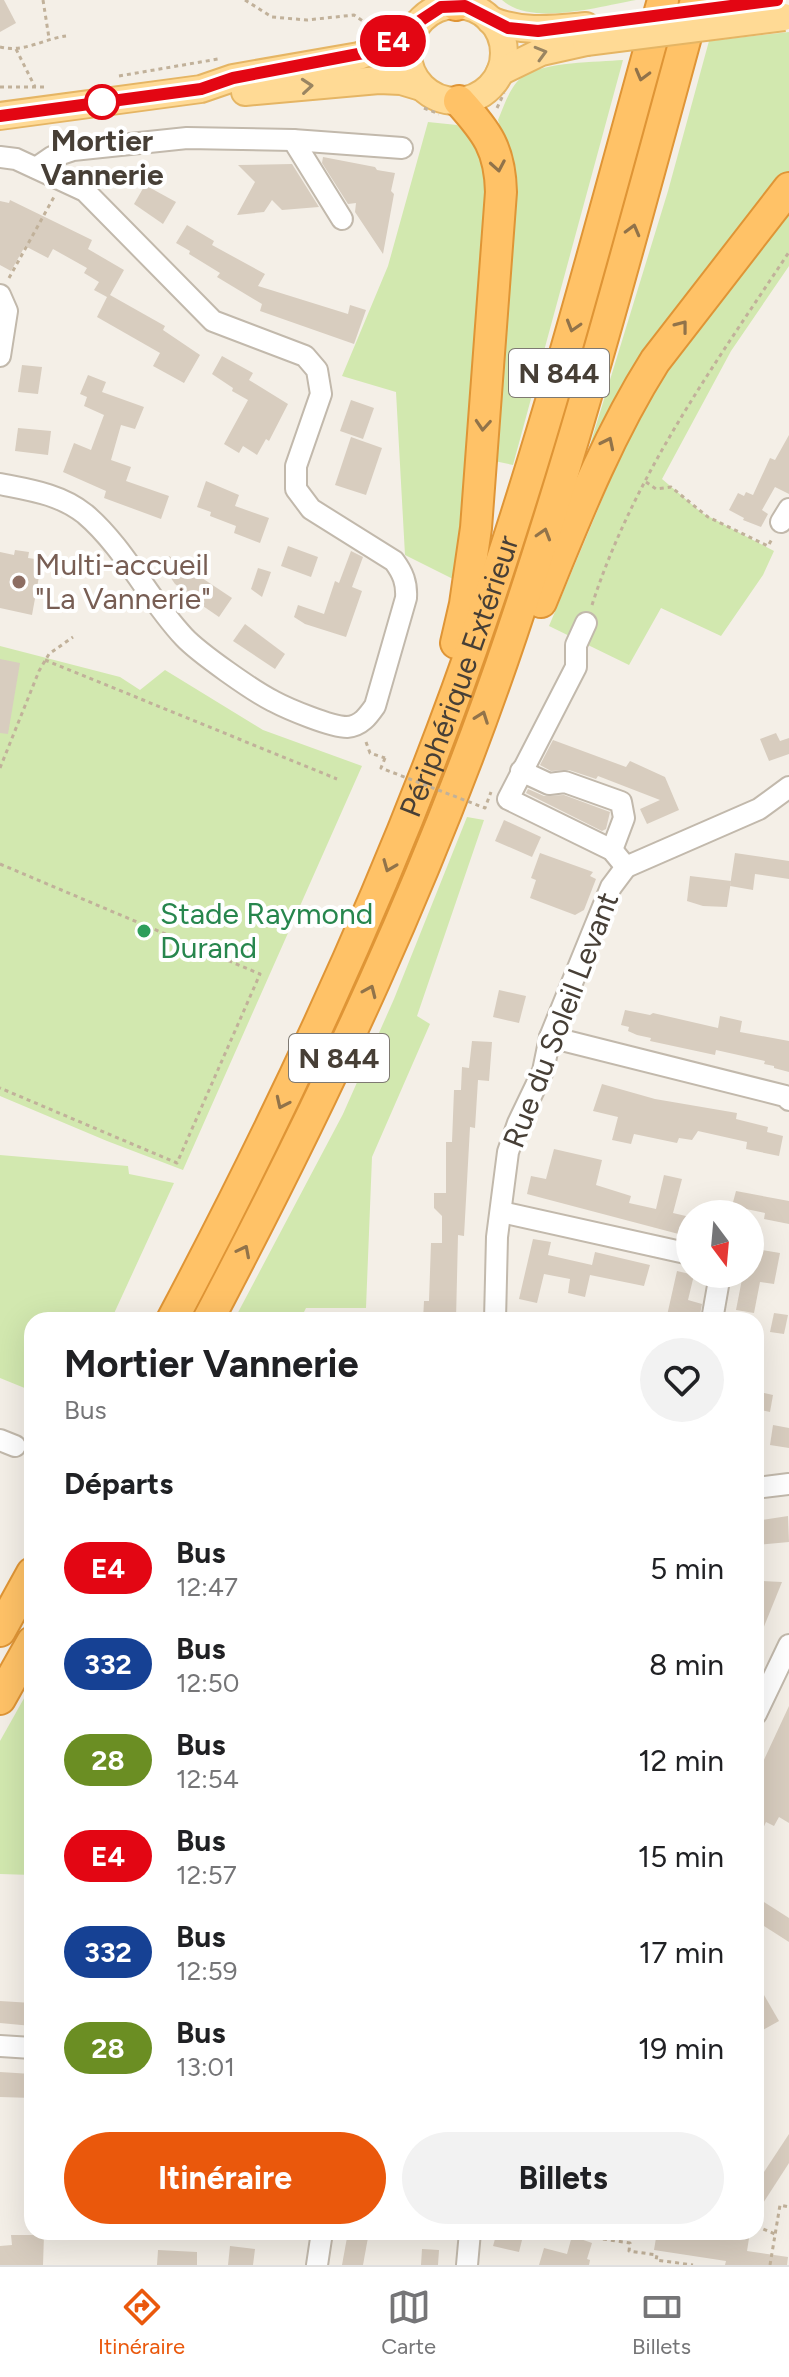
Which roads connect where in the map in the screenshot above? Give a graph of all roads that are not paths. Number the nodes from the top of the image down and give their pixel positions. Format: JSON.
{"nodes":[{"id":1,"x":663,"y":0,"type":"edge"},
{"id":2,"x":696,"y":0,"type":"edge"},
{"id":3,"x":458,"y":3,"type":"edge"},
{"id":4,"x":783,"y":11,"type":"edge"},
{"id":5,"x":490,"y":20,"type":"junction"},
{"id":6,"x":417,"y":24,"type":"junction"},
{"id":7,"x":586,"y":29,"type":"junction"},
{"id":8,"x":500,"y":72,"type":"junction"},
{"id":9,"x":421,"y":87,"type":"junction"},
{"id":10,"x":201,"y":89,"type":"junction"},
{"id":11,"x":459,"y":101,"type":"junction"},
{"id":12,"x":0,"y":116,"type":"edge"},
{"id":13,"x":293,"y":140,"type":"junction"},
{"id":14,"x":402,"y":148,"type":"dead end"},
{"id":15,"x":0,"y":157,"type":"edge"},
{"id":16,"x":36,"y":168,"type":"junction"},
{"id":17,"x":789,"y":188,"type":"edge"},
{"id":18,"x":342,"y":219,"type":"dead end"},
{"id":19,"x":0,"y":295,"type":"edge"},
{"id":20,"x":0,"y":356,"type":"edge"},
{"id":21,"x":0,"y":484,"type":"edge"},
{"id":22,"x":586,"y":623,"type":"road end"},
{"id":23,"x":511,"y":635,"type":"junction"},
{"id":24,"x":438,"y":741,"type":"junction"},
{"id":25,"x":521,"y":771,"type":"junction"},
{"id":26,"x":789,"y":787,"type":"edge"},
{"id":27,"x":612,"y":850,"type":"junction"},
{"id":28,"x":626,"y":867,"type":"junction"},
{"id":29,"x":550,"y":1037,"type":"junction"},
{"id":30,"x":789,"y":1100,"type":"edge"},
{"id":31,"x":501,"y":1212,"type":"junction"},
{"id":32,"x":676,"y":1251,"type":"edge"},
{"id":33,"x":718,"y":1288,"type":"edge"},
{"id":34,"x":176,"y":1312,"type":"edge"},
{"id":35,"x":212,"y":1312,"type":"edge"},
{"id":36,"x":495,"y":1312,"type":"edge"},
{"id":37,"x":713,"y":1312,"type":"edge"},
{"id":38,"x":789,"y":1484,"type":"edge"},
{"id":39,"x":764,"y":1487,"type":"edge"},
{"id":40,"x":24,"y":1588,"type":"edge"},
{"id":41,"x":0,"y":1631,"type":"edge"},
{"id":42,"x":789,"y":1645,"type":"edge"},
{"id":43,"x":24,"y":1656,"type":"edge"},
{"id":44,"x":764,"y":1697,"type":"edge"},
{"id":45,"x":0,"y":1699,"type":"edge"},
{"id":46,"x":0,"y":2046,"type":"edge"},
{"id":47,"x":24,"y":2048,"type":"edge"},
{"id":48,"x":321,"y":2240,"type":"edge"},
{"id":49,"x":469,"y":2240,"type":"edge"},
{"id":50,"x":317,"y":2265,"type":"edge"},
{"id":51,"x":467,"y":2265,"type":"edge"}],
"edges":[{"from":1,"to":24,"type":"highway","name":"Périphérique Extérieur","number":"N 844","one_way":true},
{"from":23,"to":2,"type":"highway","number":"N 844","one_way":true},
{"from":3,"to":5,"type":"main road"},
{"from":3,"to":6,"type":"main road"},
{"from":4,"to":7,"type":"main road"},
{"from":5,"to":7,"type":"main road"},
{"from":5,"to":8,"type":"main road"},
{"from":6,"to":9,"type":"main road"},
{"from":6,"to":10,"type":"main road"},
{"from":8,"to":7,"type":"main road","one_way":true},
{"from":8,"to":11,"type":"main road"},
{"from":10,"to":9,"type":"main road","one_way":true},
{"from":9,"to":11,"type":"main road"},
{"from":10,"to":12,"type":"main road"},
{"from":11,"to":24,"type":"highway","one_way":true},
{"from":13,"to":14,"type":"street"},
{"from":13,"to":16,"type":"street"},
{"from":13,"to":18,"type":"street"},
{"from":15,"to":16,"type":"street"},
{"from":16,"to":21,"type":"street"},
{"from":23,"to":17,"type":"highway","one_way":true},
{"from":19,"to":20,"type":"street"},
{"from":22,"to":25,"type":"street"},
{"from":35,"to":23,"type":"highway","number":"N 844","one_way":true},
{"from":24,"to":34,"type":"highway","name":"Périphérique Extérieur","number":"N 844","one_way":true},
{"from":25,"to":27,"type":"street"},
{"from":25,"to":27,"type":"street"},
{"from":26,"to":28,"type":"street"},
{"from":27,"to":28,"type":"street"},
{"from":28,"to":29,"type":"street","name":"Rue du Soleil Levant"},
{"from":29,"to":30,"type":"street"},
{"from":29,"to":31,"type":"street","name":"Rue du Soleil Levant"},
{"from":31,"to":32,"type":"street"},
{"from":31,"to":36,"type":"street","name":"Rue du Soleil Levant"},
{"from":33,"to":37,"type":"street"},
{"from":38,"to":39,"type":"street"},
{"from":40,"to":41,"type":"highway"},
{"from":42,"to":44,"type":"street"},
{"from":43,"to":45,"type":"highway"},
{"from":46,"to":47,"type":"street"},
{"from":48,"to":50,"type":"street"},
{"from":49,"to":51,"type":"street"}]}
